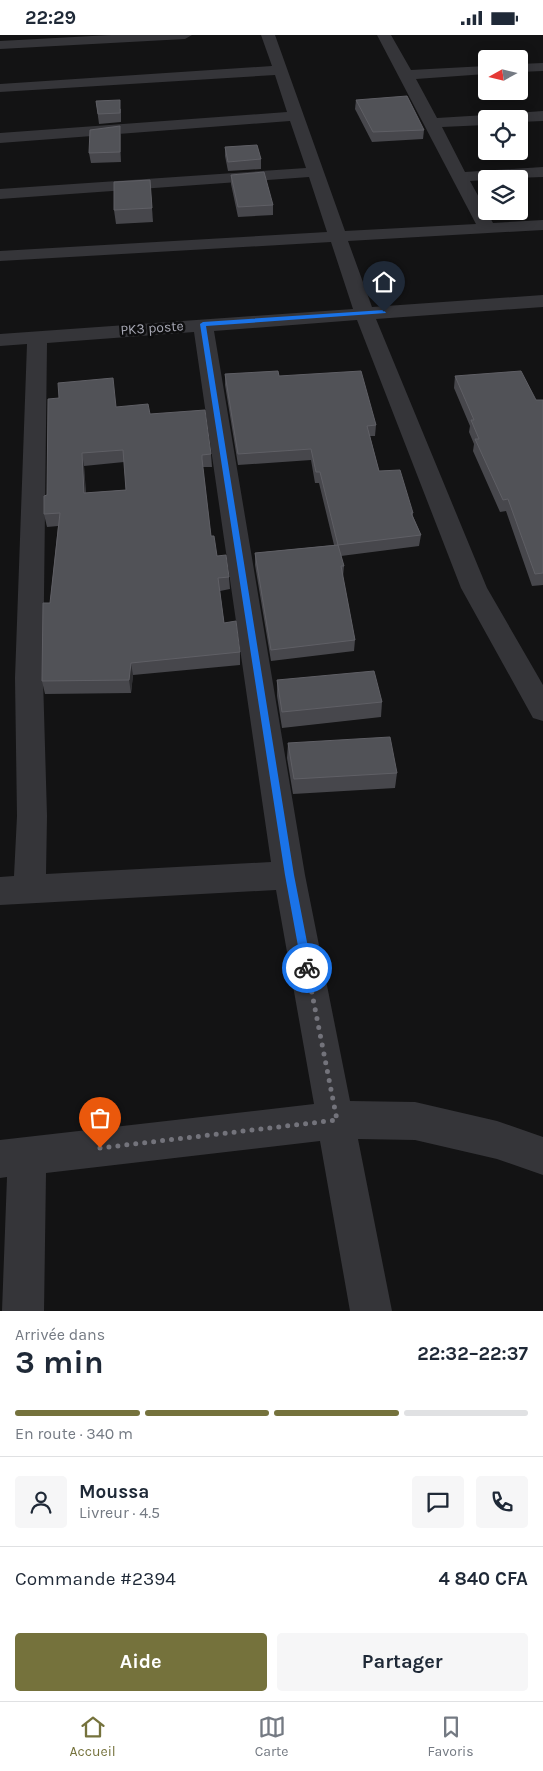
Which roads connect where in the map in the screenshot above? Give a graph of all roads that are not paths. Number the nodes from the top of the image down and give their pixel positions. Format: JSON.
{"nodes":[{"id":1,"x":185,"y":35,"type":"edge"},
{"id":2,"x":268,"y":35,"type":"edge"},
{"id":3,"x":384,"y":35,"type":"edge"},
{"id":4,"x":149,"y":36,"type":"edge"},
{"id":5,"x":39,"y":38,"type":"edge"},
{"id":6,"x":0,"y":45,"type":"edge"},
{"id":7,"x":543,"y":67,"type":"edge"},
{"id":8,"x":528,"y":68,"type":"edge"},
{"id":9,"x":281,"y":70,"type":"junction"},
{"id":10,"x":478,"y":71,"type":"edge"},
{"id":11,"x":408,"y":75,"type":"junction"},
{"id":12,"x":0,"y":87,"type":"edge"},
{"id":13,"x":297,"y":116,"type":"junction"},
{"id":14,"x":543,"y":116,"type":"edge"},
{"id":15,"x":528,"y":117,"type":"edge"},
{"id":16,"x":478,"y":120,"type":"edge"},
{"id":17,"x":433,"y":123,"type":"junction"},
{"id":18,"x":0,"y":138,"type":"edge"},
{"id":19,"x":315,"y":172,"type":"junction"},
{"id":20,"x":543,"y":172,"type":"edge"},
{"id":21,"x":459,"y":177,"type":"junction"},
{"id":22,"x":0,"y":194,"type":"edge"},
{"id":23,"x":543,"y":225,"type":"edge"},
{"id":24,"x":487,"y":228,"type":"junction"},
{"id":25,"x":336,"y":235,"type":"junction"},
{"id":26,"x":0,"y":256,"type":"edge"},
{"id":27,"x":543,"y":301,"type":"edge"},
{"id":28,"x":364,"y":313,"type":"junction"},
{"id":29,"x":203,"y":324,"type":"junction"},
{"id":30,"x":37,"y":336,"type":"junction"},
{"id":31,"x":0,"y":340,"type":"edge"},
{"id":32,"x":543,"y":710,"type":"edge"},
{"id":33,"x":289,"y":875,"type":"junction"},
{"id":34,"x":15,"y":890,"type":"edge"},
{"id":35,"x":337,"y":1120,"type":"junction"},
{"id":36,"x":543,"y":1156,"type":"edge"},
{"id":37,"x":13,"y":1158,"type":"edge"},
{"id":38,"x":23,"y":1311,"type":"edge"},
{"id":39,"x":371,"y":1311,"type":"edge"}],
"edges":[{"from":1,"to":4,"type":"street"},
{"from":2,"to":9,"type":"street"},
{"from":3,"to":11,"type":"street"},
{"from":4,"to":5,"type":"street"},
{"from":5,"to":6,"type":"street"},
{"from":7,"to":8,"type":"street"},
{"from":9,"to":12,"type":"street"},
{"from":9,"to":13,"type":"street"},
{"from":10,"to":11,"type":"street"},
{"from":11,"to":17,"type":"street"},
{"from":13,"to":18,"type":"street"},
{"from":13,"to":19,"type":"street"},
{"from":14,"to":15,"type":"street"},
{"from":16,"to":17,"type":"street"},
{"from":17,"to":21,"type":"street"},
{"from":19,"to":22,"type":"street"},
{"from":19,"to":25,"type":"street"},
{"from":20,"to":21,"type":"street"},
{"from":21,"to":24,"type":"street"},
{"from":23,"to":24,"type":"street"},
{"from":24,"to":25,"type":"street"},
{"from":25,"to":26,"type":"street"},
{"from":25,"to":28,"type":"street"},
{"from":27,"to":28,"type":"street","name":"PK3 poste"},
{"from":28,"to":29,"type":"street","name":"PK3 poste"},
{"from":28,"to":32,"type":"street"},
{"from":29,"to":30,"type":"street","name":"PK3 poste"},
{"from":29,"to":33,"type":"street"},
{"from":30,"to":31,"type":"street","name":"PK3 poste"},
{"from":30,"to":34,"type":"street"},
{"from":33,"to":34,"type":"street"},
{"from":33,"to":35,"type":"street"},
{"from":35,"to":36,"type":"street"},
{"from":35,"to":37,"type":"street"},
{"from":35,"to":39,"type":"street"},
{"from":37,"to":38,"type":"street"}]}
